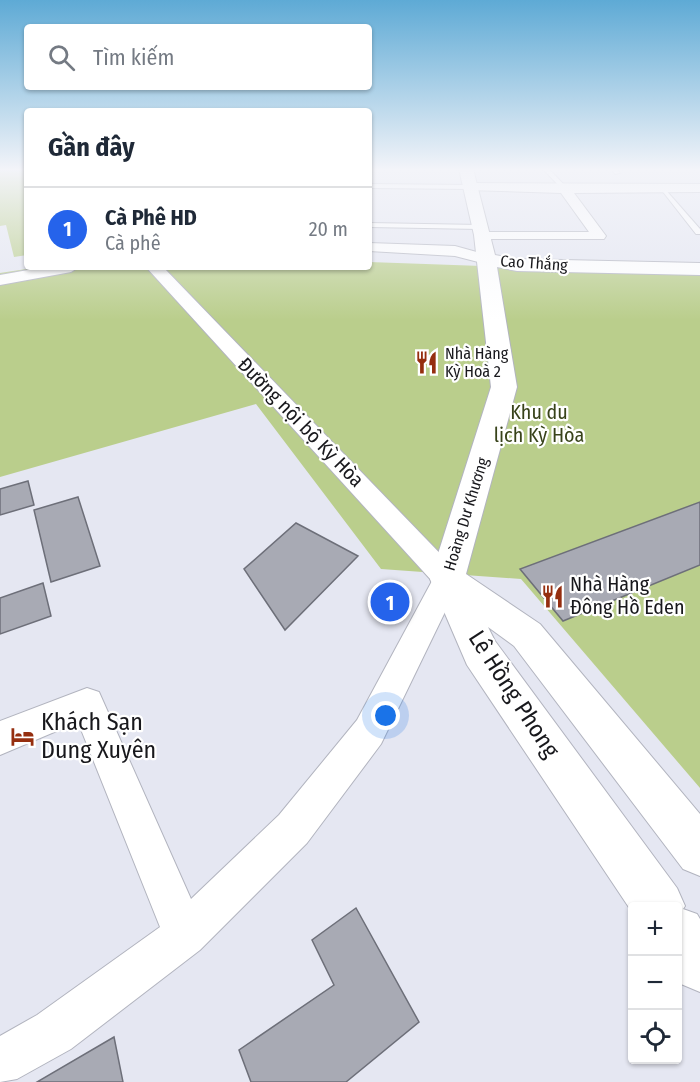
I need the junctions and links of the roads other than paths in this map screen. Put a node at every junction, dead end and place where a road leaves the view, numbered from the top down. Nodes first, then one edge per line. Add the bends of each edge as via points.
1 (478, 219) edge
2 (587, 219) edge
3 (372, 225) edge
4 (483, 240) junction
5 (372, 247) edge
6 (55, 270) edge
7 (157, 270) edge
8 (700, 270) edge
9 (0, 280) edge
10 (447, 579) junction
11 (0, 738) edge
12 (700, 852) edge
13 (656, 902) edge
14 (184, 935) junction
15 (682, 939) edge
16 (700, 965) edge
17 (0, 1062) edge

1 - 4 street, Hoàng Dư Khương
2 - 4 street via 599,236
3 - 4 lane
4 - 5 street, Cao Thắng via 455,251
4 - 8 street, Cao Thắng via 517,265
4 - 10 street, Hoàng Dư Khương via 504,387
6 - 9 street
7 - 10 street, Đường nội bộ Kỳ Hòa
10 - 12 street, Lê Hồng Phong via 527,635
10 - 13 street, Lê Hồng Phong via 481,653
10 - 14 street via 369,732 293,829
11 - 14 street via 87,703
14 - 17 street via 54,1032
15 - 16 street

